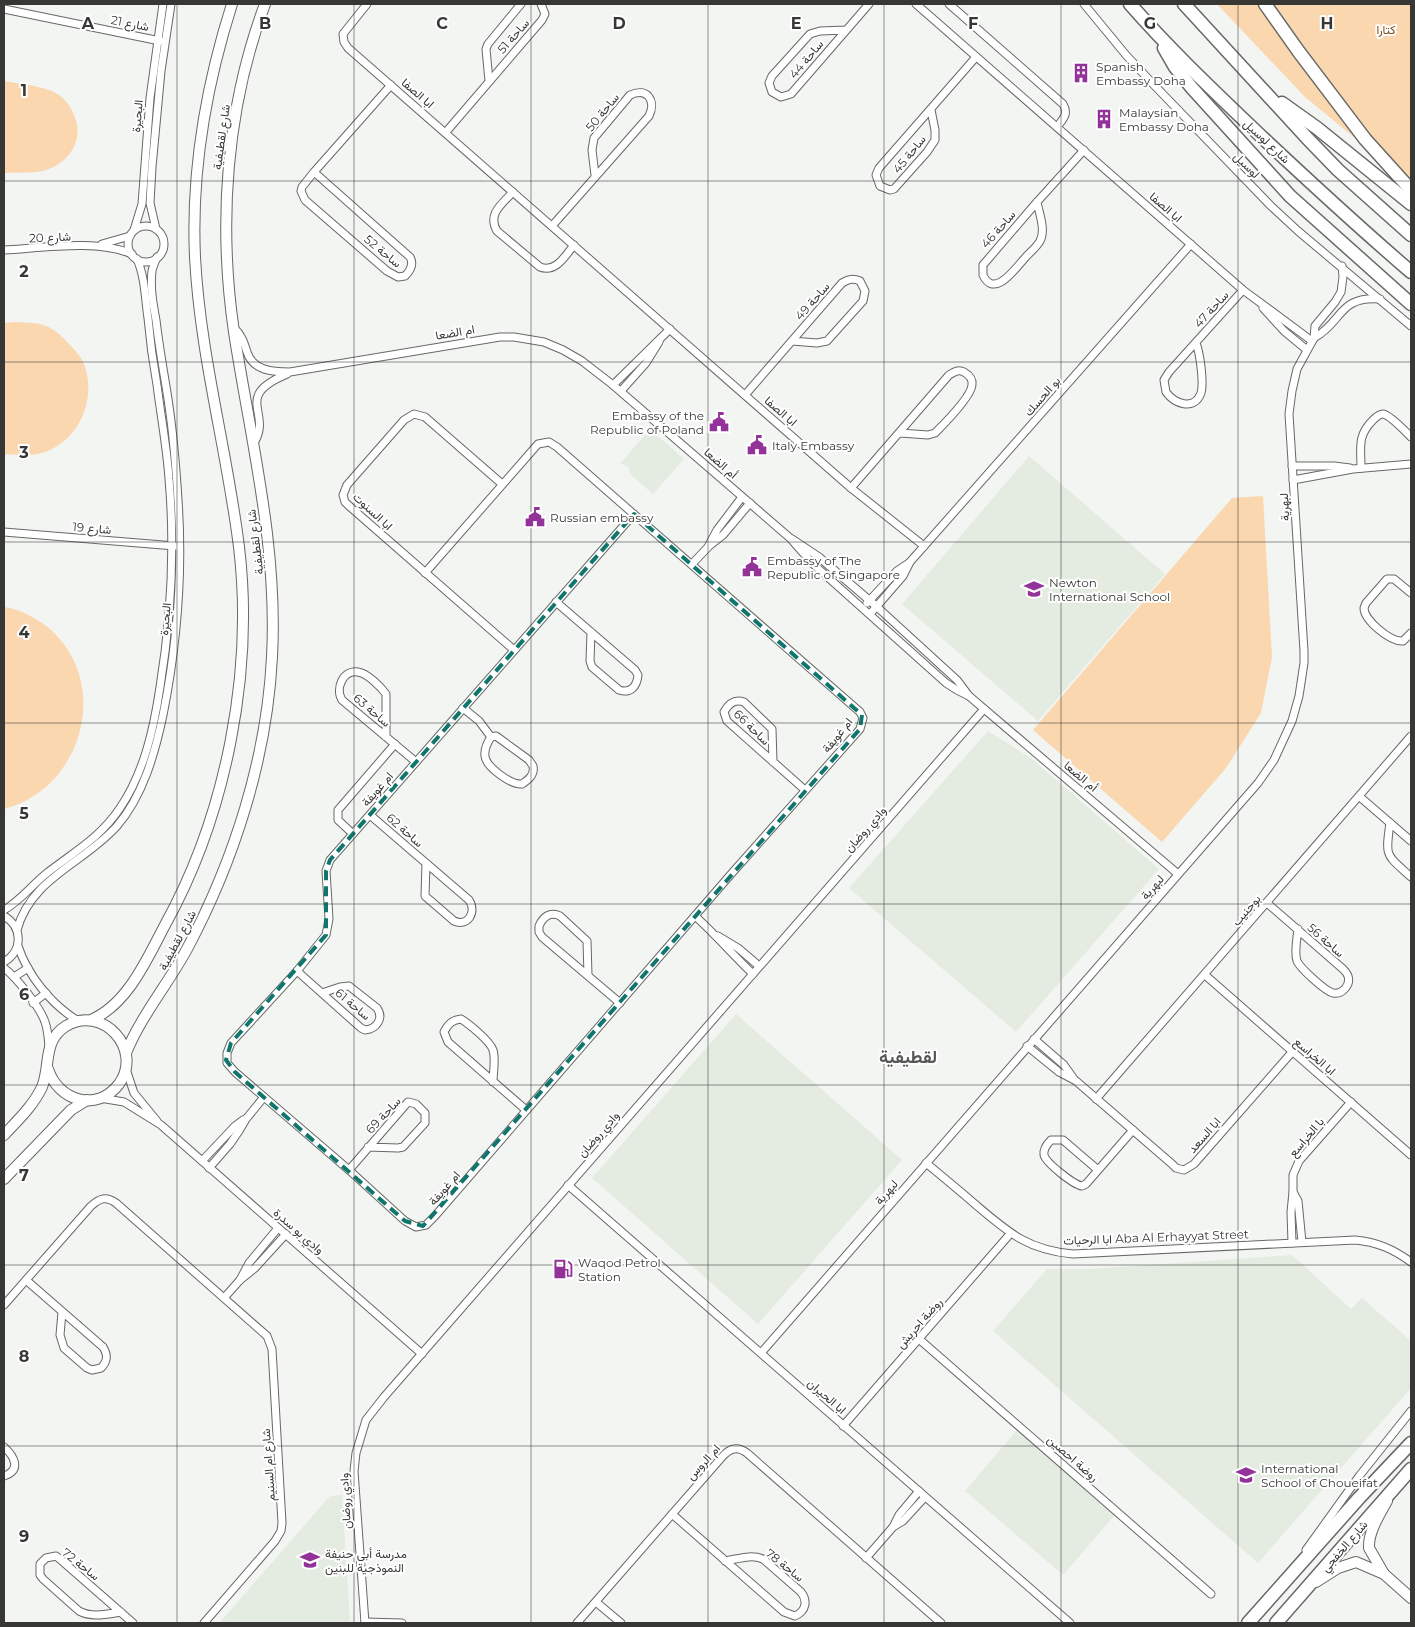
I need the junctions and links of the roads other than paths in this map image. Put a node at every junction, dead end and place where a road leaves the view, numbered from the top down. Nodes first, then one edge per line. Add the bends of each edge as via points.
1 (163, 4) edge
2 (171, 4) edge
3 (232, 4) edge
4 (265, 4) edge
5 (367, 4) edge
6 (521, 4) edge
7 (542, 4) edge
8 (869, 4) edge
9 (949, 4) edge
10 (1084, 4) edge
11 (1130, 4) edge
12 (1184, 4) edge
13 (1265, 4) edge
14 (919, 5) edge
15 (4, 9) edge
16 (846, 30) junction
17 (1159, 36) junction
18 (161, 41) junction
19 (976, 57) junction
20 (489, 81) junction
21 (391, 85) junction
22 (1263, 90) junction
23 (931, 110) junction
24 (1057, 127) junction
25 (446, 132) junction
26 (151, 133) junction
27 (1084, 150) junction
28 (314, 172) junction
29 (596, 175) junction
30 (1411, 190) edge
31 (513, 192) junction
32 (1037, 202) junction
33 (1411, 204) edge
34 (552, 226) junction
35 (156, 229) junction
36 (132, 233) junction
37 (1411, 235) edge
38 (1191, 244) junction
39 (98, 245) junction
40 (574, 245) junction
41 (4, 250) edge
42 (134, 256) junction
43 (157, 257) junction
44 (1342, 266) junction
45 (1411, 272) edge
46 (1243, 290) junction
47 (1380, 299) junction
48 (1260, 303) junction
49 (1411, 304) edge
50 (150, 307) junction
51 (1411, 326) edge
52 (234, 328) junction
53 (670, 329) junction
54 (661, 339) junction
55 (1313, 340) junction
56 (792, 342) junction
57 (1196, 343) junction
58 (1307, 350) junction
59 (290, 372) junction
60 (164, 378) junction
61 (156, 380) junction
62 (613, 384) junction
63 (621, 391) junction
64 (745, 395) junction
65 (900, 432) junction
66 (1411, 437) edge
67 (254, 443) junction
68 (171, 461) junction
69 (1411, 464) edge
70 (1292, 466) junction
71 (1361, 468) junction
72 (1353, 469) junction
73 (1293, 480) junction
74 (502, 484) junction
75 (851, 488) junction
76 (742, 497) junction
77 (750, 503) junction
78 (634, 514) junction
79 (4, 532) edge
80 (790, 538) junction
81 (175, 546) junction
82 (709, 546) junction
83 (924, 546) junction
84 (910, 562) junction
85 (692, 564) junction
86 (425, 573) junction
87 (1411, 593) edge
88 (869, 600) junction
89 (556, 602) junction
90 (876, 606) junction
91 (863, 608) junction
92 (870, 614) junction
93 (591, 632) junction
94 (1411, 633) edge
95 (514, 650) junction
96 (969, 696) junction
97 (463, 708) junction
98 (984, 708) junction
99 (1411, 736) edge
100 (386, 737) junction
101 (491, 737) junction
102 (395, 744) junction
103 (416, 762) junction
104 (774, 762) junction
105 (805, 790) junction
106 (1360, 796) junction
107 (370, 814) junction
108 (1390, 823) junction
109 (353, 834) junction
110 (1411, 842) edge
111 (90, 847) junction
112 (426, 863) junction
113 (1178, 874) junction
114 (1411, 877) edge
115 (1267, 903) junction
116 (4, 910) edge
117 (4, 916) edge
118 (695, 916) junction
119 (1298, 929) junction
120 (17, 930) junction
121 (715, 934) junction
122 (18, 946) junction
123 (4, 962) edge
124 (759, 966) junction
125 (4, 968) edge
126 (28, 968) junction
127 (296, 971) junction
128 (753, 974) junction
129 (1204, 975) junction
130 (588, 976) junction
131 (14, 977) junction
132 (46, 993) junction
133 (322, 993) junction
134 (33, 1003) junction
135 (620, 1003) junction
136 (91, 1020) junction
137 (78, 1021) junction
138 (1034, 1038) junction
139 (49, 1046) junction
140 (1027, 1046) junction
141 (1293, 1051) junction
142 (126, 1053) junction
143 (126, 1068) junction
144 (48, 1069) junction
145 (1076, 1081) junction
146 (493, 1082) junction
147 (264, 1097) junction
148 (100, 1098) junction
149 (1096, 1099) junction
150 (87, 1100) junction
151 (1351, 1102) junction
152 (526, 1110) junction
153 (246, 1119) junction
154 (161, 1125) junction
155 (1133, 1130) junction
156 (4, 1135) edge
157 (368, 1147) junction
158 (1411, 1155) edge
159 (202, 1161) junction
160 (926, 1163) junction
161 (209, 1168) junction
162 (349, 1170) junction
163 (1098, 1170) junction
164 (4, 1179) edge
165 (568, 1186) junction
166 (1293, 1192) junction
167 (278, 1228) junction
168 (286, 1234) junction
169 (1010, 1234) junction
170 (1302, 1242) junction
171 (1292, 1243) junction
172 (1411, 1262) edge
173 (26, 1280) junction
174 (240, 1280) junction
175 (224, 1298) junction
176 (4, 1305) edge
177 (62, 1312) junction
178 (919, 1339) junction
179 (761, 1353) junction
180 (422, 1354) junction
181 (1411, 1411) edge
182 (843, 1426) junction
183 (1411, 1431) edge
184 (1411, 1443) edge
185 (4, 1447) edge
186 (1411, 1469) edge
187 (4, 1476) edge
188 (919, 1491) junction
189 (1392, 1491) junction
190 (925, 1497) junction
191 (1359, 1498) junction
192 (672, 1514) junction
193 (892, 1527) junction
194 (866, 1558) junction
195 (726, 1561) junction
196 (1292, 1572) junction
197 (1384, 1574) junction
198 (1309, 1587) junction
199 (1211, 1594) dead end
200 (1411, 1598) edge
201 (596, 1602) junction
202 (121, 1612) junction
203 (134, 1623) edge
204 (204, 1623) edge
205 (365, 1623) edge
206 (402, 1623) edge
207 (577, 1623) edge
208 (621, 1623) edge
209 (941, 1623) edge
210 (1070, 1623) edge
211 (1248, 1623) edge
212 (1276, 1623) edge

1 - 18 street, البحيرة
2 - 18 street, البحيرة
3 - 136 street, شارع لقطيفية via 212,71 204,114 195,222 201,322 239,549 242,629 238,692 214,806 180,896 124,994 106,1013
4 - 52 street, شارع لقطيفية via 243,77 229,160 226,244
5 - 21 street, ابا الصفا via 345,30 343,38 348,48
6 - 20 street, ساحة 51 via 488,44
7 - 20 street, ساحة 51 via 545,14 542,20
8 - 16 street, ساحة 44
9 - 24 street via 1063,104 1066,115
10 - 44 street, لوسيل via 1187,121 1298,231
11 - 17 highway, شارع لوسيل
12 - 22 highway
13 - 30 highway via 1366,139
14 - 19 street, ابا الصفا
15 - 18 street, شارع 21
16 - 16 street, ساحة 44 via 820,31 807,36 772,76 769,83 772,92 781,97 791,94
17 - 45 highway, شارع لوسيل via 1306,178
17 - 49 highway via 1175,67 1273,178 1312,217
18 - 26 street, البحيرة
19 - 23 street, ساحة 45
19 - 24 street, ابا الصفا
20 - 25 street, ساحة 51
21 - 25 street, ابا الصفا
21 - 28 street, ساحة 52
22 - 33 highway via 1317,128
22 - 37 highway via 1338,170
23 - 23 street, ساحة 45 via 936,136 932,146 894,189 880,186 876,174 879,168
24 - 27 street, ابا الصفا
25 - 31 street, ابا الصفا
26 - 35 street, البحيرة via 150,203
26 - 36 street, البحيرة via 142,204
27 - 32 street, ساحة 46
27 - 38 street, ابا الصفا
28 - 28 street, ساحة 52 via 302,187 305,200 388,271 398,277 405,276 412,268 410,257
29 - 29 street, ساحة 50 via 592,150 594,138 630,95 639,92 648,96 652,103 649,116
29 - 34 street, ساحة 50
31 - 34 street, ابا الصفا
31 - 40 street via 493,217 497,231 545,269 556,266
32 - 32 street, ساحة 46 via 1042,227 1040,241 1007,278 996,284 989,282 983,274 983,265
34 - 40 street, ابا الصفا
35 - 36 street via 145,226
35 - 43 street via 164,243
36 - 39 street, شارع 20
36 - 42 street via 129,247
38 - 46 street, ابا الصفا
38 - 83 street, بو الحسك
39 - 41 street, شارع 20
39 - 42 street, شارع 20
40 - 53 street, ابا الصفا
42 - 43 street via 147,261
42 - 50 street, البحيرة
43 - 50 street, البحيرة via 152,271
44 - 47 street, لوسيل
44 - 55 street, لبهرية via 1341,292 1315,326
46 - 48 street, ابا الصفا
46 - 57 street, ساحة 47
47 - 51 street, لوسيل
47 - 55 street, لبهرية via 1364,298 1348,304
48 - 55 street, ابا الصفا
48 - 58 street, ابا الصفا via 1284,331
50 - 60 street, البحيرة
50 - 61 street, البحيرة
52 - 59 street, ام الضعا via 242,337 248,356 257,366 271,372
52 - 67 street, شارع لقطيفية
53 - 54 street
53 - 64 street, ابا الصفا
54 - 62 street
54 - 63 street via 646,363
55 - 58 street, لبهرية
56 - 56 street, ساحة 49 via 827,341 863,300 865,291 860,281 849,279 842,283
56 - 64 street, ساحة 49
57 - 57 street, ساحة 47 via 1202,386 1200,394 1195,401 1178,403 1166,392 1164,380
58 - 70 street, لبهرية via 1297,369 1292,390 1289,414
59 - 62 street, ام الضعا via 514,336 563,350
59 - 67 street, ام الضعا via 271,380 261,390 256,404 259,426
60 - 61 street
60 - 68 street, البحيرة
61 - 68 street, البحيرة
62 - 63 street, أم الضعا
63 - 76 street, أم الضعا
64 - 75 street, ابا الصفا
65 - 65 street via 935,433 970,392 970,376 954,371
65 - 75 street
66 - 71 street via 1387,416 1377,416 1361,437
67 - 142 street, شارع لقطيفية via 267,527 273,610 271,669 256,762 237,831 212,897 175,971
68 - 81 street, البحيرة
69 - 71 street
70 - 72 street
70 - 73 street, لبهرية
71 - 72 street
72 - 73 street
73 - 113 street, لبهرية via 1304,651 1299,696 1274,760 1258,783
74 - 78 street, ام غويفة via 538,444 549,442
74 - 86 street, ام غويفة
74 - 86 street, ابا السنوت via 422,415 414,414 404,420 347,485 343,495 348,506
75 - 83 street, ابا الصفا
76 - 77 street, أم الضعا
76 - 82 street
77 - 80 street, أم الضعا
77 - 82 street via 723,536
78 - 85 street, ام غويفة
78 - 89 street, ام غويفة
79 - 81 street, شارع 19
80 - 88 street, أم الضعا via 819,557
80 - 91 street, أم الضعا via 807,558
81 - 111 street, البحيرة via 166,676 152,744 122,806
82 - 85 street
83 - 84 street, بو الحسك
84 - 88 street, بو الحسك
84 - 90 street, بو الحسك via 903,576
85 - 105 street, ام غويفة via 862,714 860,728
86 - 95 street, ابا السنوت
87 - 94 street via 1394,579 1387,579 1364,608 1367,617 1392,640 1403,641
88 - 90 street, أم الضعا
88 - 91 street, بو الحسك
89 - 93 street
89 - 95 street, ام غويفة
90 - 92 street, بو الحسك
90 - 96 street, أم الضعا via 957,680
91 - 92 street, أم الضعا
92 - 96 street, أم الضعا via 946,683
93 - 93 street via 592,667 619,690 624,692 635,687 638,674 635,670
95 - 97 street, ام غويفة
96 - 98 street, أم الضعا
97 - 101 street
97 - 103 street, ام غويفة
98 - 113 street, أم الضعا
98 - 124 street, وادي روضان
99 - 106 street, بوجنيب
100 - 100 street, ساحة 63 via 386,694 364,674 353,672 341,682 339,694 342,700
100 - 102 street, ساحة 63
101 - 101 street via 484,753 488,764 511,783 522,784 528,780 534,770 529,760 501,738
102 - 103 street, ساحة 63
102 - 109 street, ساحة 63 via 338,810 338,820
103 - 107 street, ام غويفة
104 - 104 street, ساحة 66 via 770,726 744,702 734,701 724,712 727,721
104 - 105 street, ساحة 66
105 - 118 street, ام غويفة
106 - 108 street
106 - 115 street, بوجنيب
107 - 109 street, ام غويفة
107 - 112 street, ساحة 62
108 - 110 street
108 - 114 street via 1388,854
109 - 127 street, ام غويفة via 328,866 326,935
111 - 116 street, البحيرة via 46,874
111 - 120 street, البحيرة via 36,893
112 - 112 street, ساحة 62 via 425,896 454,921 467,920 473,914 469,900
113 - 138 street, لبهرية
115 - 119 street, ساحة 56
115 - 129 street, بوجنيب
117 - 120 street
118 - 121 street
118 - 135 street, ام غويفة
119 - 119 street, ساحة 56 via 1297,960 1301,967 1327,991 1339,993 1345,989 1348,976 1343,969
120 - 122 street
121 - 124 street
121 - 128 street
122 - 123 street
122 - 126 street
124 - 128 street, وادي روضان
125 - 131 street
126 - 131 street
126 - 132 street
127 - 133 street, ساحة 61
127 - 147 street, ام غويفة via 232,1043 227,1053 228,1066
128 - 165 street, وادي روضان
129 - 141 street, ابا الخراسع
129 - 149 street, بوجنيب
130 - 130 street via 584,937 560,916 545,916 539,926 542,937
130 - 135 street
131 - 134 street
132 - 134 street
132 - 137 street via 58,1007
133 - 133 street, ساحة 61 via 349,986 377,1008 380,1019 371,1030 366,1030
134 - 139 street via 44,1020
135 - 152 street, ام غويفة
136 - 137 street
136 - 142 street via 105,1024 117,1033
137 - 139 street via 58,1033
138 - 140 street, لبهرية
138 - 145 street, ابا السعد via 1064,1065
139 - 144 street
140 - 145 street, ابا السعد via 1059,1072
140 - 160 street, لبهرية
141 - 151 street, ابا الخراسع
141 - 155 street, ابا السعد via 1189,1168 1176,1168
142 - 143 street
143 - 148 street via 119,1083
143 - 154 street, وادي بو سدرة via 134,1093
144 - 150 street via 62,1092
144 - 156 street via 36,1098
145 - 149 street, ابا السعد
146 - 146 street via 494,1054 490,1044 461,1020 451,1022 444,1032 448,1042
146 - 152 street
147 - 153 street
147 - 162 street, ام غويفة
148 - 150 street
148 - 154 street, وادي بو سدرة via 124,1102
149 - 155 street, ابا السعد
150 - 164 street via 71,1110
151 - 158 street, ابا الخراسع
151 - 166 street, با الخراسع via 1299,1161 1293,1175
152 - 162 street, ام غويفة via 423,1226 411,1225
153 - 159 street via 235,1126
153 - 161 street
154 - 159 street, وادي بو سدرة
155 - 163 street
157 - 157 street, ساحة 69 via 403,1147 425,1123 425,1113 416,1104 408,1102
157 - 162 street, ساحة 69
159 - 161 street, وادي بو سدرة
160 - 169 street, ابا الرحيات Aba Al Erhayyat Street
160 - 179 street, لبهرية
161 - 167 street, وادي بو سدرة
163 - 163 street via 1063,1140 1051,1140 1044,1149 1047,1161 1077,1186 1086,1184
165 - 179 street, ابا الحيران
165 - 180 street, وادي روضان
166 - 170 street, با الخراسع via 1298,1200
166 - 171 street, با الخراسع
167 - 168 street, وادي بو سدرة
167 - 174 street via 249,1263
168 - 174 street
168 - 180 street, وادي بو سدرة
169 - 171 street, ابا الرحيات Aba Al Erhayyat Street via 1037,1247 1073,1254
169 - 178 street, روضة احريش
170 - 171 street, ابا الرحيات Aba Al Erhayyat Street
170 - 172 street, ابا الرحيات Aba Al Erhayyat Street via 1369,1241 1392,1249
173 - 175 street, شارع ام السنيم via 96,1201 108,1198
173 - 176 street, شارع ام السنيم
173 - 177 street
174 - 175 street
175 - 204 street, شارع ام السنيم via 264,1332 270,1342 282,1523 275,1542
177 - 177 street via 60,1334 64,1348 87,1368 101,1368 107,1359 103,1347
178 - 182 street, روضة احريش
178 - 199 street, روضة احصين
179 - 182 street, ابا الحيران
180 - 205 street, وادي روضان via 366,1420 356,1453 354,1471
181 - 196 street, شارع الخفجي via 1337,1506
182 - 188 street, ابا الحيران
183 - 191 highway
184 - 191 highway, شارع الخفجي
185 - 187 street via 15,1464
186 - 189 highway, شارع الخفجي
188 - 190 street, ابا الحيران
188 - 193 street
189 - 197 street via 1369,1543
189 - 198 highway, شارع الخفجي
190 - 193 street via 903,1521
190 - 210 street, ابا الحيران
191 - 196 highway, شارع الخفجي
192 - 194 street, ام الروس via 727,1451 738,1448
192 - 195 street, ساحة 78
192 - 201 street, ام الروس
193 - 194 street
194 - 209 street, ام الروس
195 - 195 street, ساحة 78 via 751,1556 763,1559 801,1592 805,1597 804,1609 795,1616 784,1612
196 - 211 highway, شارع الخفجي
197 - 198 street via 1356,1562 1350,1563
197 - 200 street
198 - 212 highway, شارع الخفجي
201 - 207 street, ام الروس
201 - 208 street
202 - 202 street, ساحة 72 via 92,1615 79,1611 43,1579 40,1564 46,1558 56,1556
202 - 203 street, ساحة 72
205 - 206 street

